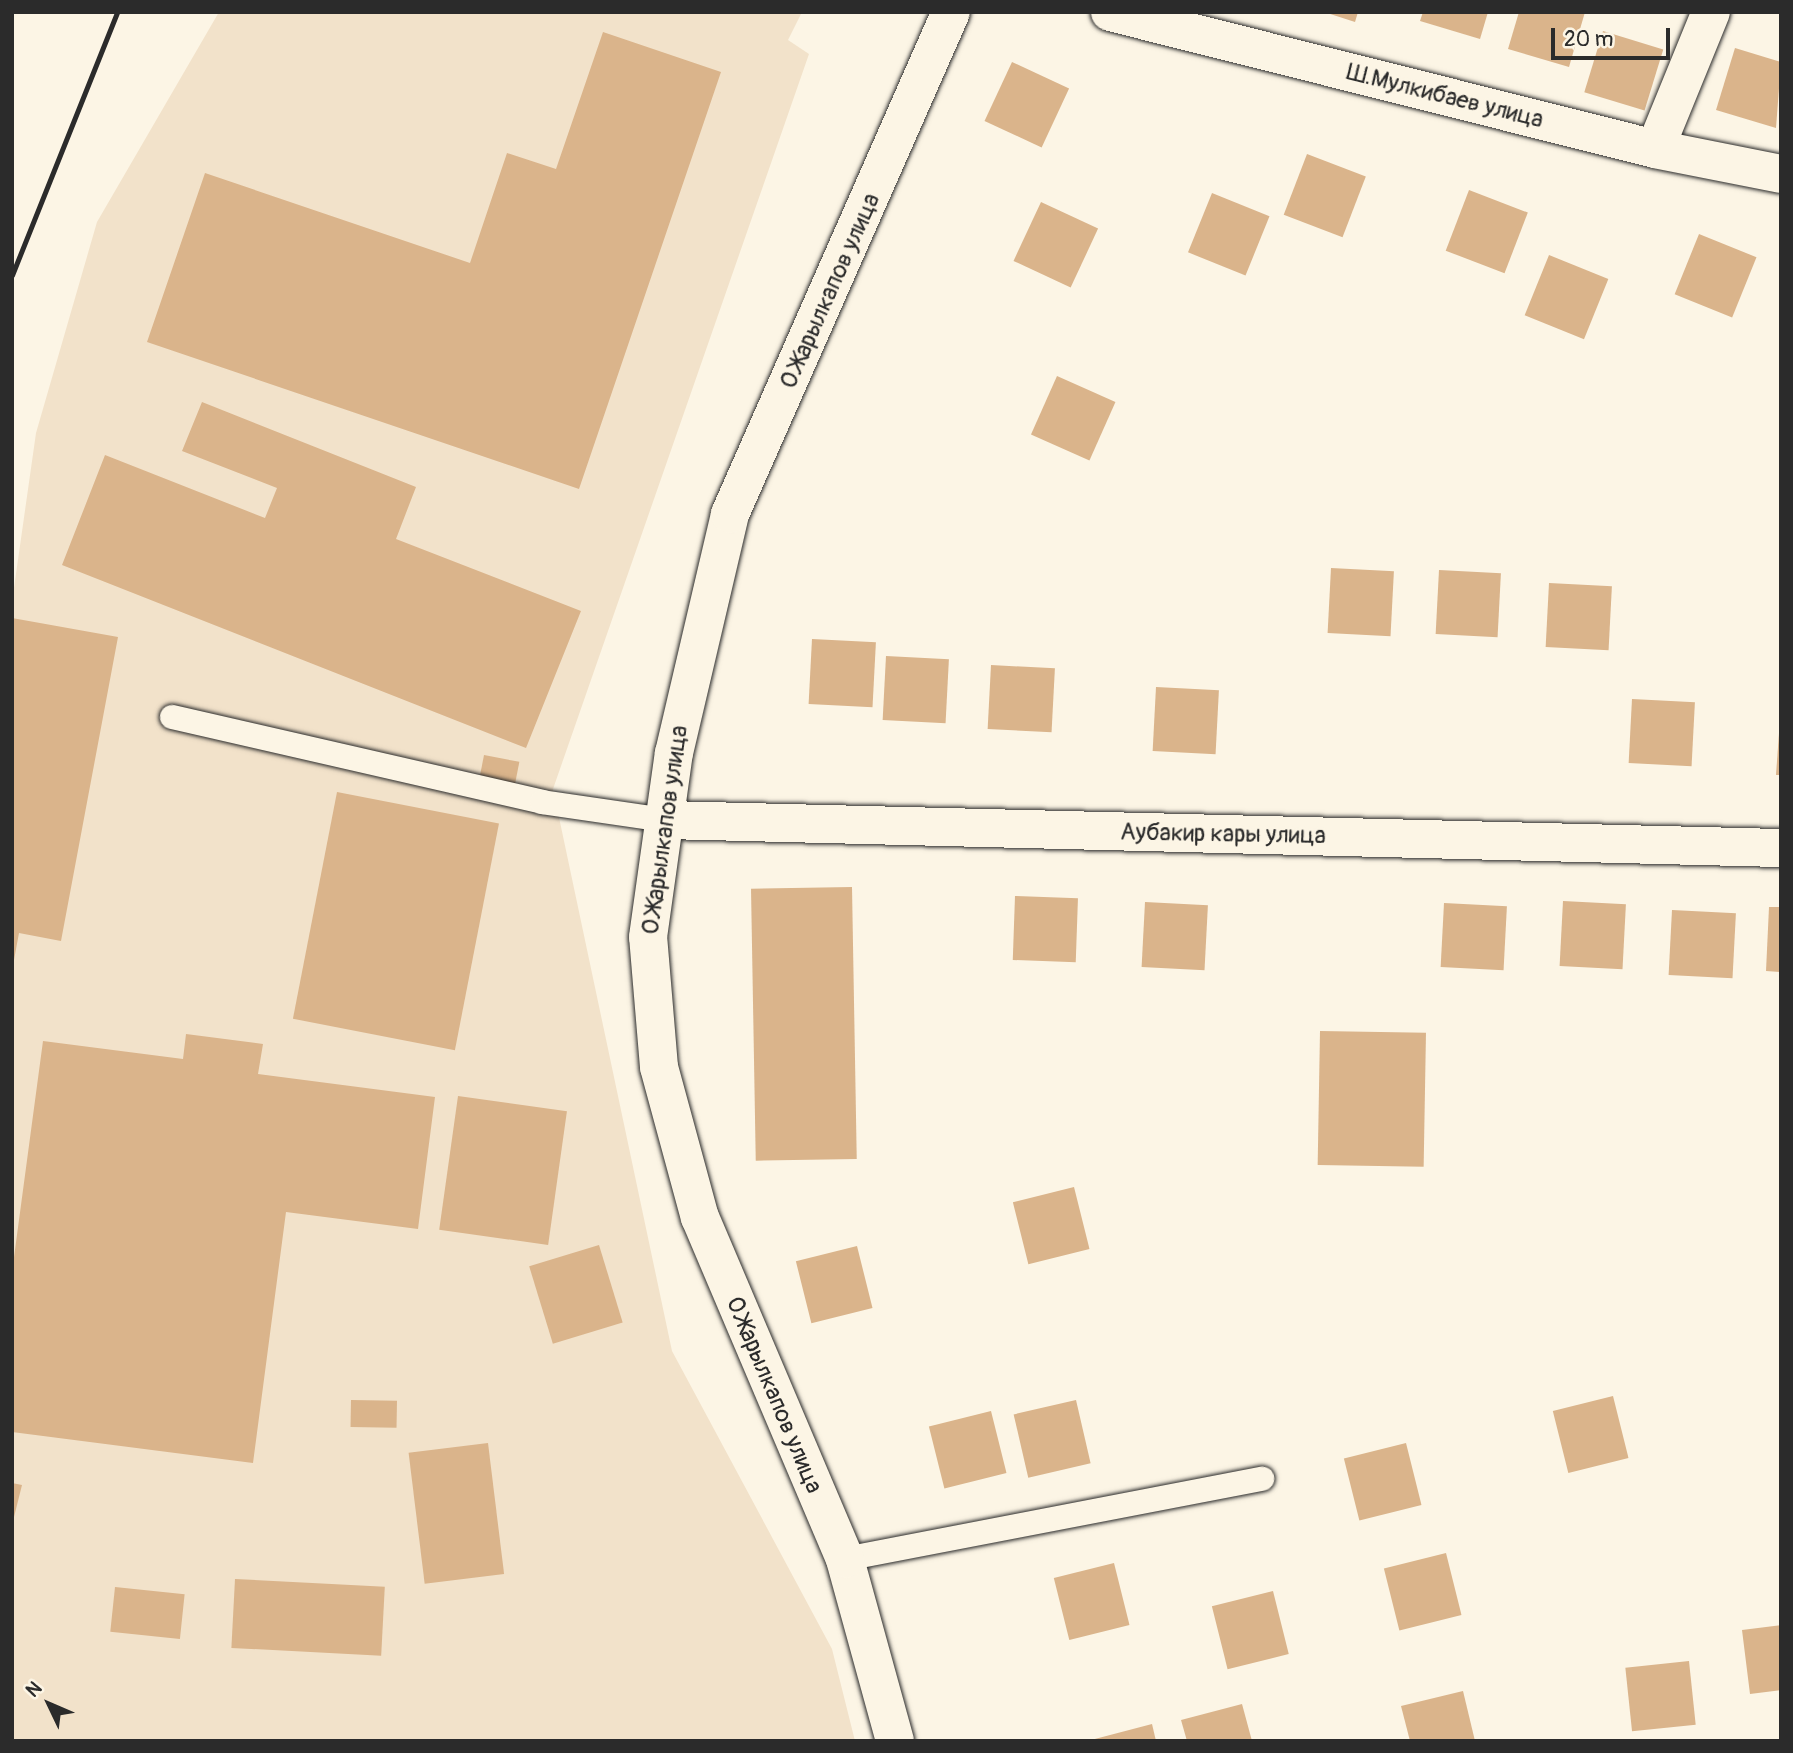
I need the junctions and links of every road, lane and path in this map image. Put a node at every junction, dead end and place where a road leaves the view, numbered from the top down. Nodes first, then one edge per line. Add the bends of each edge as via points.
1 (951, 12) edge
2 (1110, 12) edge
3 (1711, 12) edge
4 (1655, 149) junction
5 (1781, 174) edge
6 (172, 717) dead end
7 (666, 820) junction
8 (1781, 848) edge
9 (1262, 1479) dead end
10 (845, 1559) junction
11 (895, 1741) edge

1 - 7 street, О.Жарылкапов улица via 730,514 690,675
2 - 4 street, Ш.Мулкибаев улица
3 - 4 street
4 - 5 street, Ш.Мулкибаев улица
6 - 7 lane via 542,802
7 - 8 street, Аубакир кары улица
7 - 10 street, О.Жарылкапов улица via 648,937 659,1067 699,1218
9 - 10 lane
10 - 11 street, О.Жарылкапов улица

